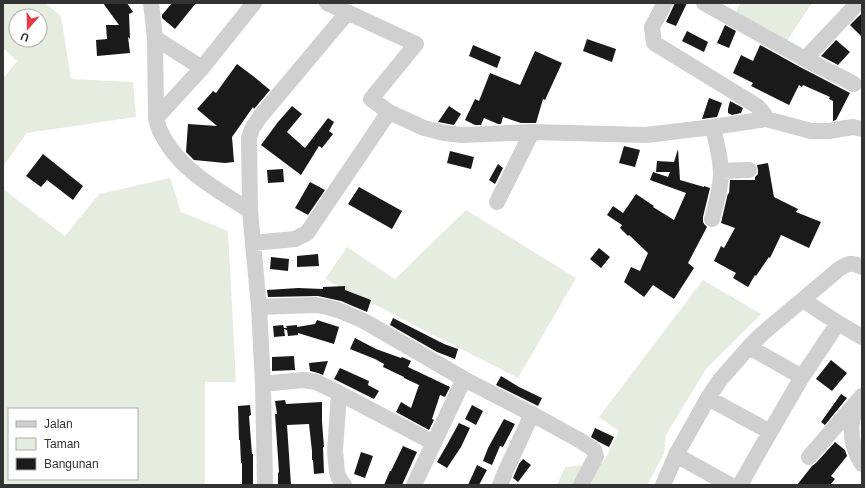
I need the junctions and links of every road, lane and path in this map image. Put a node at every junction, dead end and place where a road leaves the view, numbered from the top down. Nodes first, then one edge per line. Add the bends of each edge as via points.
1 (151, 3) edge
2 (254, 3) edge
3 (327, 3) edge
4 (665, 3) edge
5 (704, 3) edge
6 (858, 3) edge
7 (347, 13) junction
8 (155, 38) junction
9 (805, 59) junction
10 (202, 68) junction
11 (854, 84) dead end
12 (389, 112) junction
13 (156, 118) junction
14 (766, 119) junction
15 (712, 127) junction
16 (862, 129) edge
17 (532, 132) junction
18 (749, 170) dead end
19 (721, 171) junction
20 (497, 202) dead end
21 (250, 211) junction
22 (712, 219) dead end
23 (253, 243) junction
24 (862, 267) edge
25 (804, 300) junction
26 (259, 307) junction
27 (838, 323) junction
28 (862, 336) edge
29 (749, 347) junction
30 (802, 377) junction
31 (464, 379) junction
32 (263, 384) junction
33 (339, 392) junction
34 (708, 398) junction
35 (861, 398) edge
36 (532, 414) junction
37 (770, 432) junction
38 (434, 443) junction
39 (676, 455) junction
40 (809, 457) dead end
41 (862, 464) edge
42 (264, 485) edge
43 (344, 485) edge
44 (414, 485) edge
45 (500, 485) edge
46 (581, 485) edge
47 (663, 485) edge
48 (730, 485) edge
49 (740, 485) edge

1 - 8 street
2 - 10 street
3 - 7 street
4 - 14 street via 652,27 654,43 757,106
5 - 9 street
6 - 9 street
7 - 12 street via 416,44 371,99
7 - 21 street via 252,129 249,138
8 - 10 street
8 - 13 street
9 - 11 street
10 - 13 street
12 - 17 street via 424,128 444,133 481,135
12 - 23 street via 307,233 295,238
13 - 21 street via 158,127 171,150 186,166
14 - 15 street
14 - 16 street via 811,131 853,127
15 - 17 street via 646,135
15 - 19 street
17 - 20 street
18 - 19 street
19 - 22 street
21 - 23 street
23 - 26 street
24 - 25 street via 855,264 844,266
25 - 27 street
25 - 29 street
26 - 31 street via 302,305 338,310 364,321
26 - 32 street
27 - 28 street
27 - 30 street
29 - 30 street
29 - 34 street
30 - 37 street
31 - 36 street
31 - 38 street
32 - 33 street via 309,380
32 - 42 street
33 - 38 street
33 - 43 street via 335,451 337,472
34 - 37 street
34 - 39 street
35 - 40 street
35 - 41 street via 852,420 852,437
36 - 45 street
36 - 46 street via 581,441 595,452 596,456
37 - 49 street
38 - 44 street
39 - 47 street
39 - 48 street

